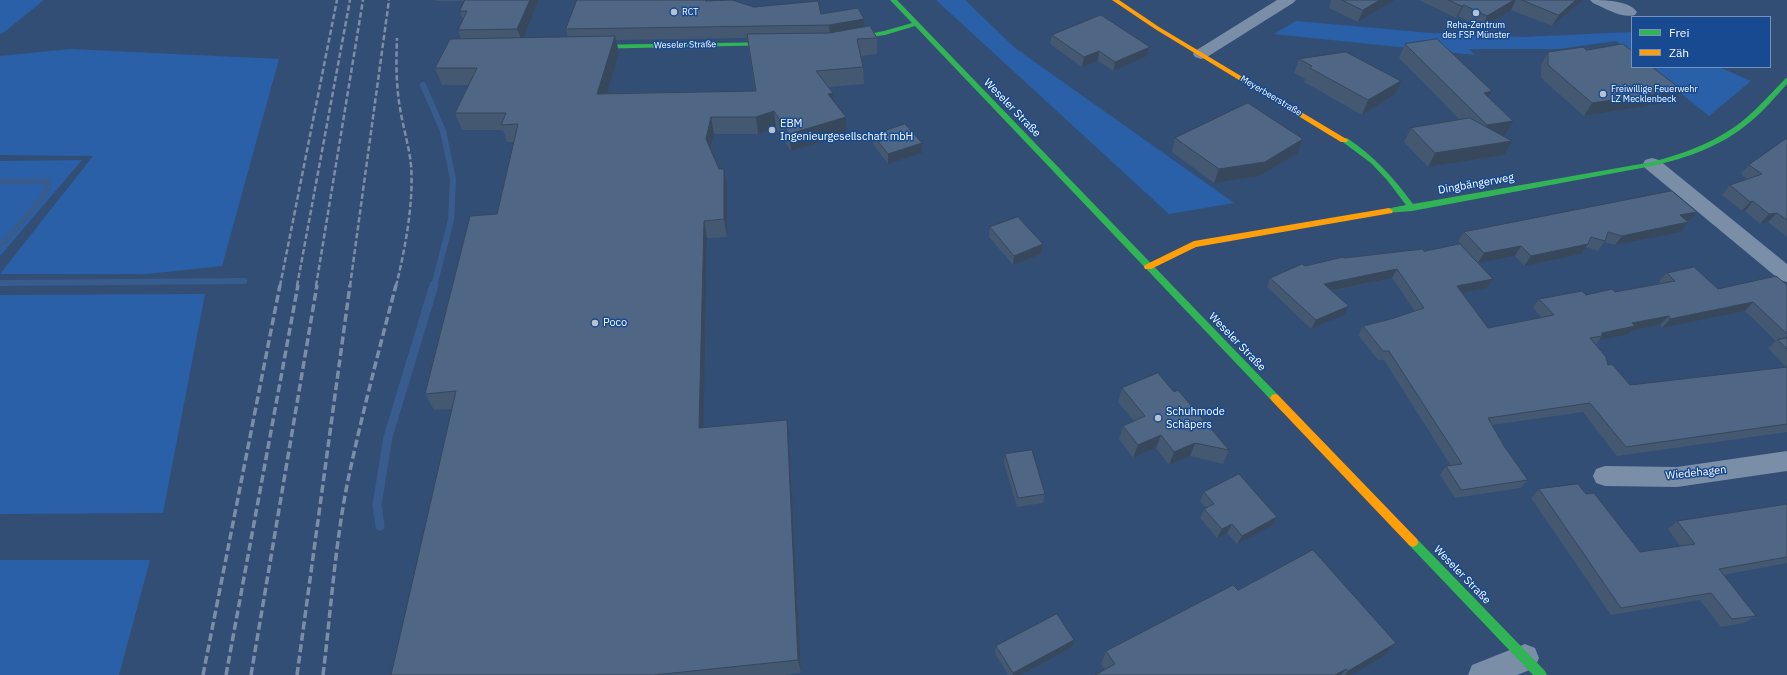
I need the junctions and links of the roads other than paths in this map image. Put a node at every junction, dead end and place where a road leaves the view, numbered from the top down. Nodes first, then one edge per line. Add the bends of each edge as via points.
1 (893, 0) edge
2 (1116, 0) edge
3 (1288, 0) edge
4 (1598, 0) edge
5 (1629, 12) dead end
6 (916, 24) junction
7 (838, 42) edge
8 (785, 44) edge
9 (578, 47) edge
10 (1201, 54) junction
11 (1787, 80) edge
12 (1652, 164) junction
13 (1412, 208) junction
14 (1148, 267) junction
15 (1787, 275) edge
16 (1787, 461) edge
17 (1605, 476) dead end
18 (1533, 667) edge
19 (1482, 675) edge

1 - 6 street, Weseler Straße
2 - 10 street, Meyerbeerstraße
3 - 10 street
4 - 5 street
6 - 7 street
6 - 14 street, Weseler Straße
8 - 9 street, Weseler Straße
10 - 13 street, Meyerbeerstraße via 1358,148 1388,176
11 - 12 street, Dingbängerweg via 1734,132 1684,156
12 - 13 street, Dingbängerweg
12 - 15 street
13 - 14 street, Dingbängerweg via 1194,244
14 - 18 street, Weseler Straße
16 - 17 street, Wiedehagen via 1677,477
18 - 19 street

